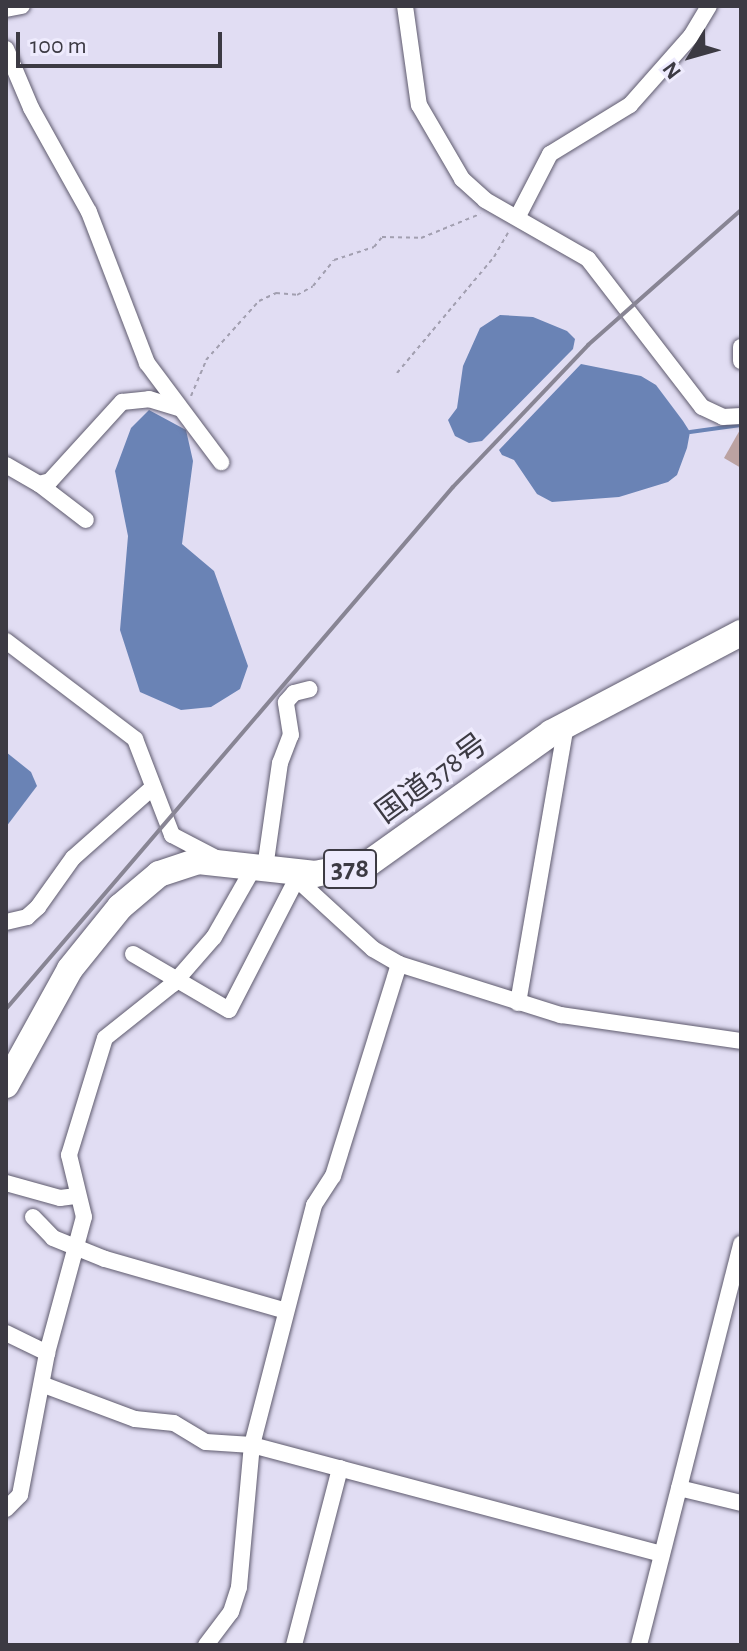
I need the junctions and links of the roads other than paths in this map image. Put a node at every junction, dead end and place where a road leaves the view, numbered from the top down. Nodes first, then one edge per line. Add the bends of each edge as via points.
1 (22, 6) edge
2 (405, 6) edge
3 (709, 6) edge
4 (6, 9) edge
5 (6, 49) edge
6 (518, 216) junction
7 (741, 347) edge
8 (741, 361) edge
9 (179, 408) junction
10 (741, 416) edge
11 (221, 462) dead end
12 (6, 465) edge
13 (39, 484) junction
14 (86, 520) dead end
15 (741, 633) edge
16 (6, 641) edge
17 (310, 689) dead end
18 (566, 724) junction
19 (151, 789) junction
20 (219, 860) junction
21 (276, 871) junction
22 (6, 922) edge
23 (133, 954) dead end
24 (399, 964) junction
25 (175, 982) junction
26 (518, 1003) junction
27 (741, 1041) edge
28 (6, 1085) edge
29 (6, 1183) edge
30 (77, 1196) junction
31 (33, 1217) dead end
32 (741, 1244) edge
33 (74, 1246) junction
34 (286, 1311) junction
35 (6, 1333) edge
36 (47, 1353) junction
37 (44, 1385) junction
38 (252, 1445) junction
39 (340, 1468) junction
40 (679, 1488) junction
41 (741, 1503) edge
42 (6, 1509) edge
43 (662, 1554) junction
44 (206, 1645) edge
45 (294, 1645) edge
46 (639, 1645) edge

1 - 4 street
2 - 6 street via 426,125 462,179
3 - 6 street via 691,36 630,105 550,154
5 - 9 street via 31,108 89,212 147,363
6 - 10 street via 601,271 702,407 723,417
7 - 8 street
9 - 11 street
9 - 13 street via 149,399 122,402 50,481
12 - 13 street
13 - 14 street
15 - 18 highway, 国道378号 / 378
16 - 19 street via 135,739
17 - 21 street via 294,693 286,702 291,735 280,763
18 - 21 highway, 国道378号 / 378 via 369,863 315,874
18 - 26 street
19 - 20 street via 172,835
19 - 22 street via 73,858 38,907 27,917
20 - 21 highway, 国道378号 / 378
20 - 28 highway, 国道378号 / 378 via 159,874 120,907 70,969
21 - 24 street
21 - 25 street
21 - 25 street via 233,1008
23 - 25 street
24 - 26 street
24 - 34 street via 333,1176 314,1205
25 - 30 street via 105,1038 72,1133 70,1175
26 - 27 street via 593,1022
29 - 30 street via 60,1198
30 - 33 street via 84,1217
31 - 33 street via 53,1238
32 - 40 street
33 - 34 street via 146,1274
33 - 36 street
34 - 38 street
35 - 36 street
36 - 37 street
37 - 38 street via 135,1419 174,1423 206,1442
37 - 42 street via 20,1495
38 - 39 street
38 - 44 street via 239,1587 231,1612
39 - 43 street
39 - 45 street
40 - 41 street
40 - 43 street
43 - 46 street

